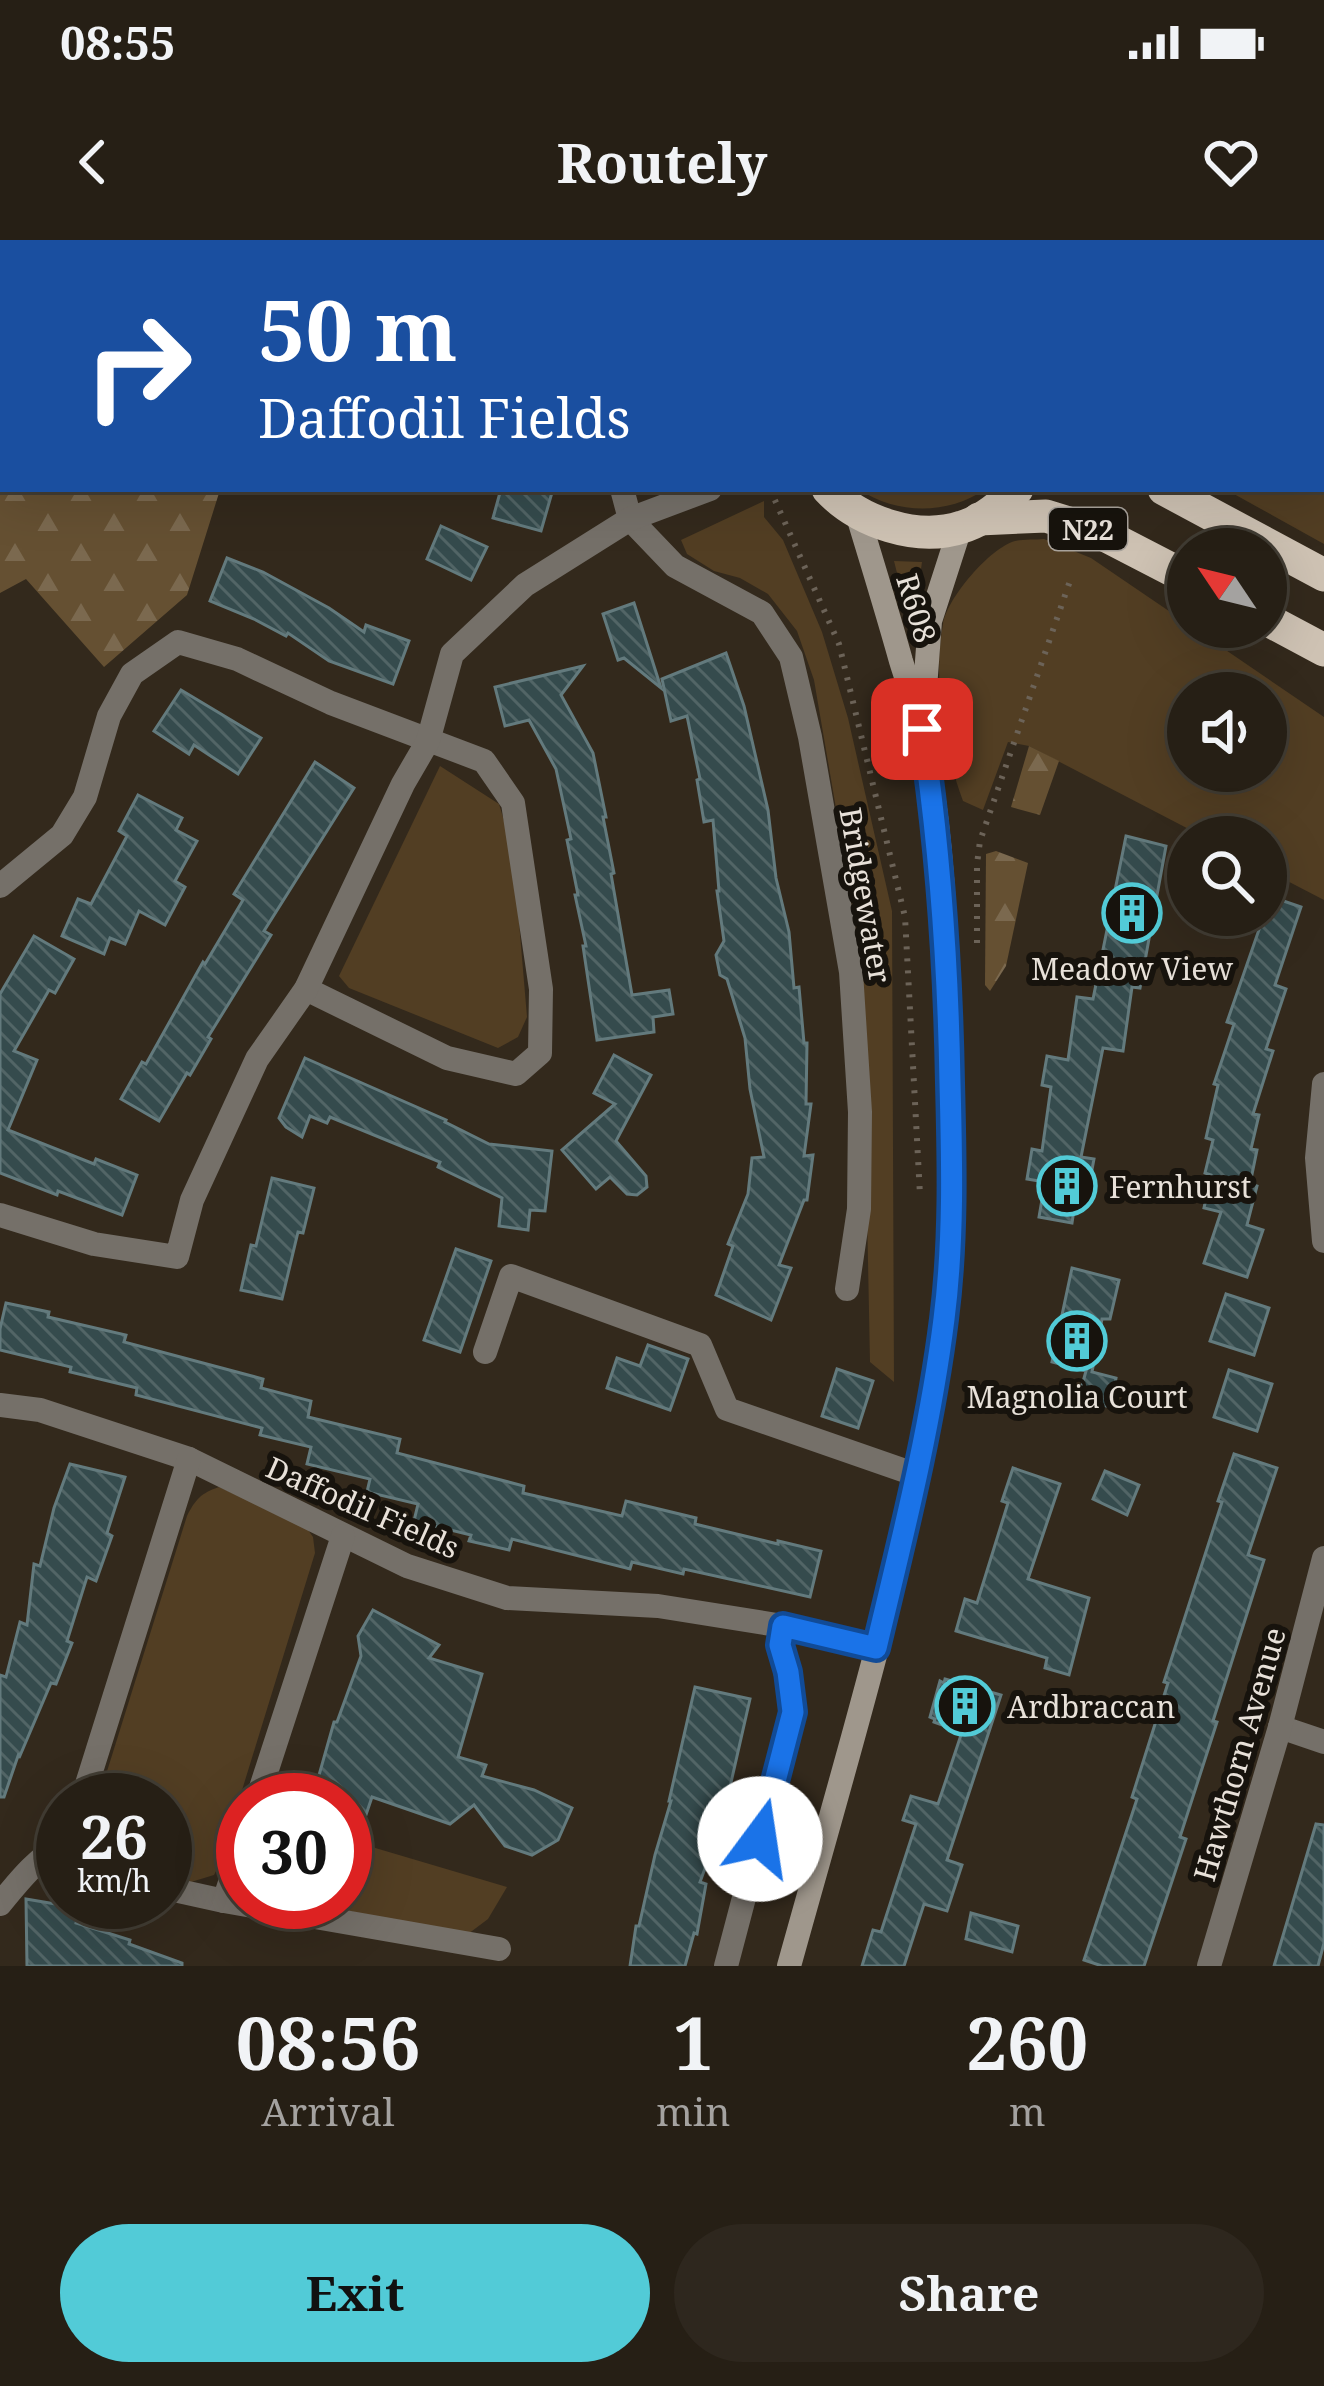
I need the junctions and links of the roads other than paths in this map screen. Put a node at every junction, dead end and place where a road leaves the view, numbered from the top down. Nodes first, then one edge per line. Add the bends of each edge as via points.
1 (623, 492) edge
2 (702, 492) edge
3 (832, 492) edge
4 (1014, 492) edge
5 (1170, 492) edge
6 (857, 513) junction
7 (630, 519) junction
8 (969, 524) junction
9 (1167, 567) edge
10 (1324, 575) edge
11 (1287, 630) edge
12 (1324, 650) edge
13 (922, 729) junction
14 (428, 741) junction
15 (0, 886) edge
16 (306, 989) junction
17 (1324, 1084) edge
18 (0, 1214) edge
19 (1324, 1241) edge
20 (847, 1289) dead end
21 (485, 1352) dead end
22 (0, 1405) edge
23 (189, 1459) junction
24 (917, 1475) junction
25 (343, 1536) junction
26 (1324, 1558) edge
27 (783, 1626) junction
28 (876, 1648) junction
29 (1280, 1727) junction
30 (1324, 1742) edge
31 (90, 1773) edge
32 (266, 1773) edge
33 (36, 1864) edge
34 (0, 1904) edge
35 (372, 1927) edge
36 (499, 1949) dead end
37 (727, 1966) edge
38 (789, 1966) edge
39 (1209, 1966) edge

1 - 7 street, Bridgewater
2 - 7 street
3 - 6 highway, N22
4 - 8 highway, N22
5 - 10 highway, N22
6 - 8 highway, N22 via 914,530
6 - 13 main road, R608 / R608
7 - 14 street via 525,584 452,654
7 - 20 street, Bridgewater via 675,566 762,613 791,657 851,971 860,1112
8 - 9 highway, N22 via 1046,516
8 - 13 main road, R608 / R608 via 930,621
11 - 12 highway
13 - 24 main road, R608 via 946,936 952,1137 945,1313
14 - 15 street via 178,642 132,674 62,836
14 - 16 street
14 - 16 street via 484,761 513,803 541,989 541,1053 516,1074 447,1058
16 - 18 street via 256,1059 192,1201 177,1256 94,1244
17 - 19 street via 1317,1158
21 - 24 street via 511,1276 700,1345 727,1408
22 - 23 street, Daffodil Fields via 40,1410
23 - 25 street, Daffodil Fields
23 - 31 street
24 - 28 main road, R608
25 - 27 street, Daffodil Fields via 507,1598 658,1606
25 - 32 street
26 - 29 street, Hawthorn Avenue
27 - 28 street, Daffodil Fields
27 - 37 street via 793,1712
28 - 38 main road, R608
29 - 30 street
29 - 39 street, Hawthorn Avenue
33 - 34 street
35 - 36 street

